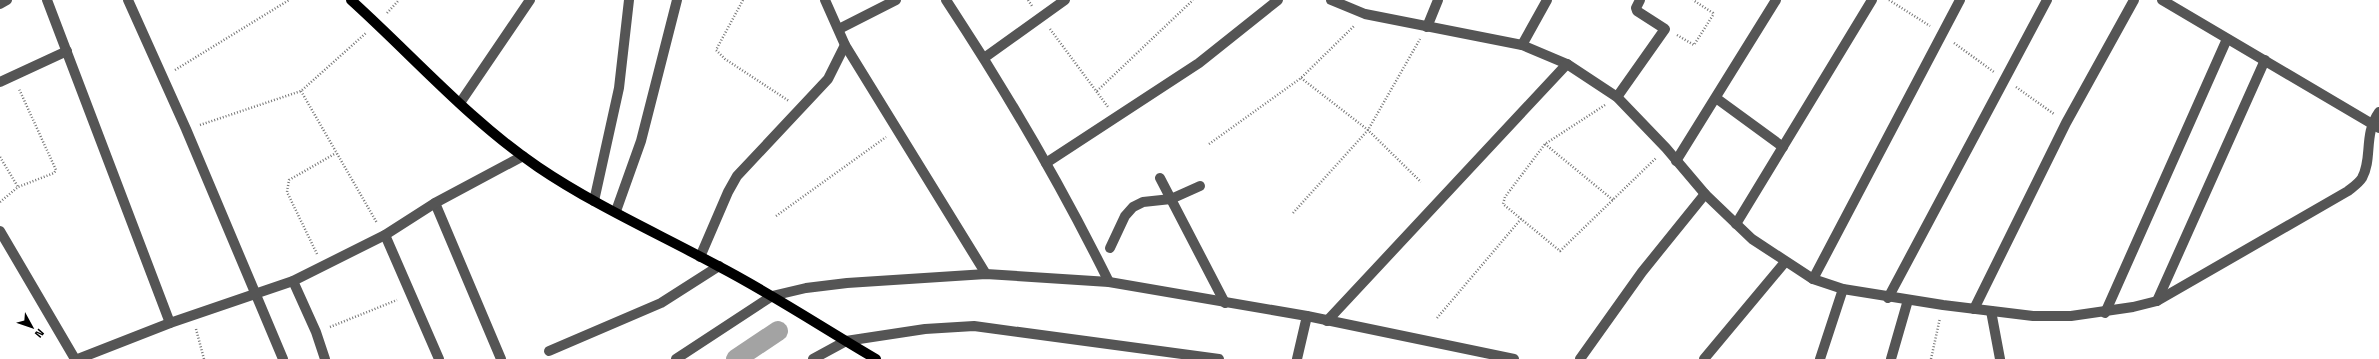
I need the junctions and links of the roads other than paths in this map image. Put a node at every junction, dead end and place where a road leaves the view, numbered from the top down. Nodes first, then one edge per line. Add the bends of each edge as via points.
1 (7, 0) edge
2 (47, 0) edge
3 (128, 0) edge
4 (351, 0) edge
5 (530, 0) edge
6 (629, 0) edge
7 (677, 0) edge
8 (825, 0) edge
9 (896, 0) edge
10 (946, 0) edge
11 (1065, 0) edge
12 (1278, 0) edge
13 (1332, 0) edge
14 (1438, 0) edge
15 (1547, 0) edge
16 (1640, 0) edge
17 (1776, 0) edge
18 (1872, 0) edge
19 (1960, 0) edge
20 (2047, 0) edge
21 (2134, 0) edge
22 (2162, 0) edge
23 (0, 4) edge
24 (1427, 27) junction
25 (839, 29) junction
26 (2227, 39) junction
27 (846, 45) junction
28 (1522, 45) junction
29 (67, 51) junction
30 (984, 58) junction
31 (2265, 60) junction
32 (1567, 64) junction
33 (0, 82) edge
34 (1617, 97) junction
35 (1716, 98) junction
36 (460, 102) junction
37 (2379, 112) edge
38 (2375, 126) edge
39 (1783, 147) junction
40 (523, 156) junction
41 (1676, 161) junction
42 (1046, 163) junction
43 (1160, 178) dead end
44 (1200, 186) dead end
45 (1705, 194) junction
46 (1171, 198) junction
47 (594, 201) junction
48 (435, 203) junction
49 (616, 211) junction
50 (1736, 224) junction
51 (0, 231) edge
52 (385, 235) junction
53 (1110, 248) dead end
54 (700, 257) junction
55 (1785, 262) junction
56 (719, 266) junction
57 (986, 274) junction
58 (1812, 279) junction
59 (294, 281) junction
60 (1109, 282) junction
61 (1843, 289) junction
62 (255, 295) junction
63 (772, 296) junction
64 (1888, 298) junction
65 (1908, 300) junction
66 (2157, 301) junction
67 (1225, 303) junction
68 (1974, 309) junction
69 (1992, 311) junction
70 (2104, 313) junction
71 (1307, 316) junction
72 (1327, 321) junction
73 (170, 323) junction
74 (846, 341) junction
75 (548, 351) dead end
76 (75, 359) edge
77 (78, 359) edge
78 (283, 359) edge
79 (325, 359) edge
80 (439, 359) edge
81 (501, 359) edge
82 (676, 359) edge
83 (813, 359) edge
84 (876, 359) edge
85 (1219, 359) edge
86 (1297, 359) edge
87 (1514, 359) edge
88 (1580, 359) edge
89 (1704, 359) edge
90 (1820, 359) edge
91 (1891, 359) edge
92 (2000, 359) edge

1 - 23 street
2 - 29 street
3 - 62 street via 186,129
4 - 36 main road
5 - 36 street
6 - 47 street via 619,88
7 - 49 street via 641,140
8 - 25 street
9 - 25 street
10 - 30 street
11 - 30 street
12 - 42 street via 1159,92 1115,117
13 - 24 street via 1365,14
14 - 24 street
15 - 28 street
16 - 34 street via 1637,11 1665,29
17 - 35 street
18 - 39 street
19 - 58 street
20 - 64 street
21 - 68 street via 2066,123
22 - 26 street
24 - 28 street
25 - 27 street
26 - 31 street
26 - 70 street
27 - 54 street via 828,79 737,176
27 - 57 street
28 - 32 street
29 - 33 street
29 - 73 street
30 - 42 street
31 - 38 street
31 - 66 street
32 - 34 street
32 - 72 street
34 - 41 street
35 - 39 street
35 - 41 street
36 - 40 main road
37 - 38 street
38 - 66 street via 2361,180 2348,191
39 - 50 street
40 - 47 main road
40 - 48 street
41 - 45 street
42 - 60 street
43 - 46 street
44 - 46 street
45 - 50 street
45 - 88 street via 1642,272
46 - 53 street via 1143,202 1134,207 1125,216
46 - 67 street
47 - 49 main road
48 - 52 street
48 - 81 street
49 - 54 main road
50 - 55 street via 1752,239
51 - 76 street
52 - 59 street
52 - 80 street
54 - 56 main road
55 - 58 street
55 - 89 street
56 - 63 main road
56 - 75 street via 661,303
57 - 60 street
57 - 63 street via 847,283 806,288
58 - 61 street
59 - 62 street
59 - 79 street
60 - 67 street
61 - 64 street
61 - 90 street
62 - 73 street
62 - 78 street
63 - 74 main road
63 - 82 street
64 - 65 street
65 - 68 street
65 - 91 street
66 - 70 street
67 - 71 street
68 - 69 street
69 - 70 street via 2033,316
69 - 92 street
71 - 72 street
71 - 86 street
72 - 87 street
73 - 77 street
74 - 83 street
74 - 84 main road
74 - 85 street via 925,330 989,327

